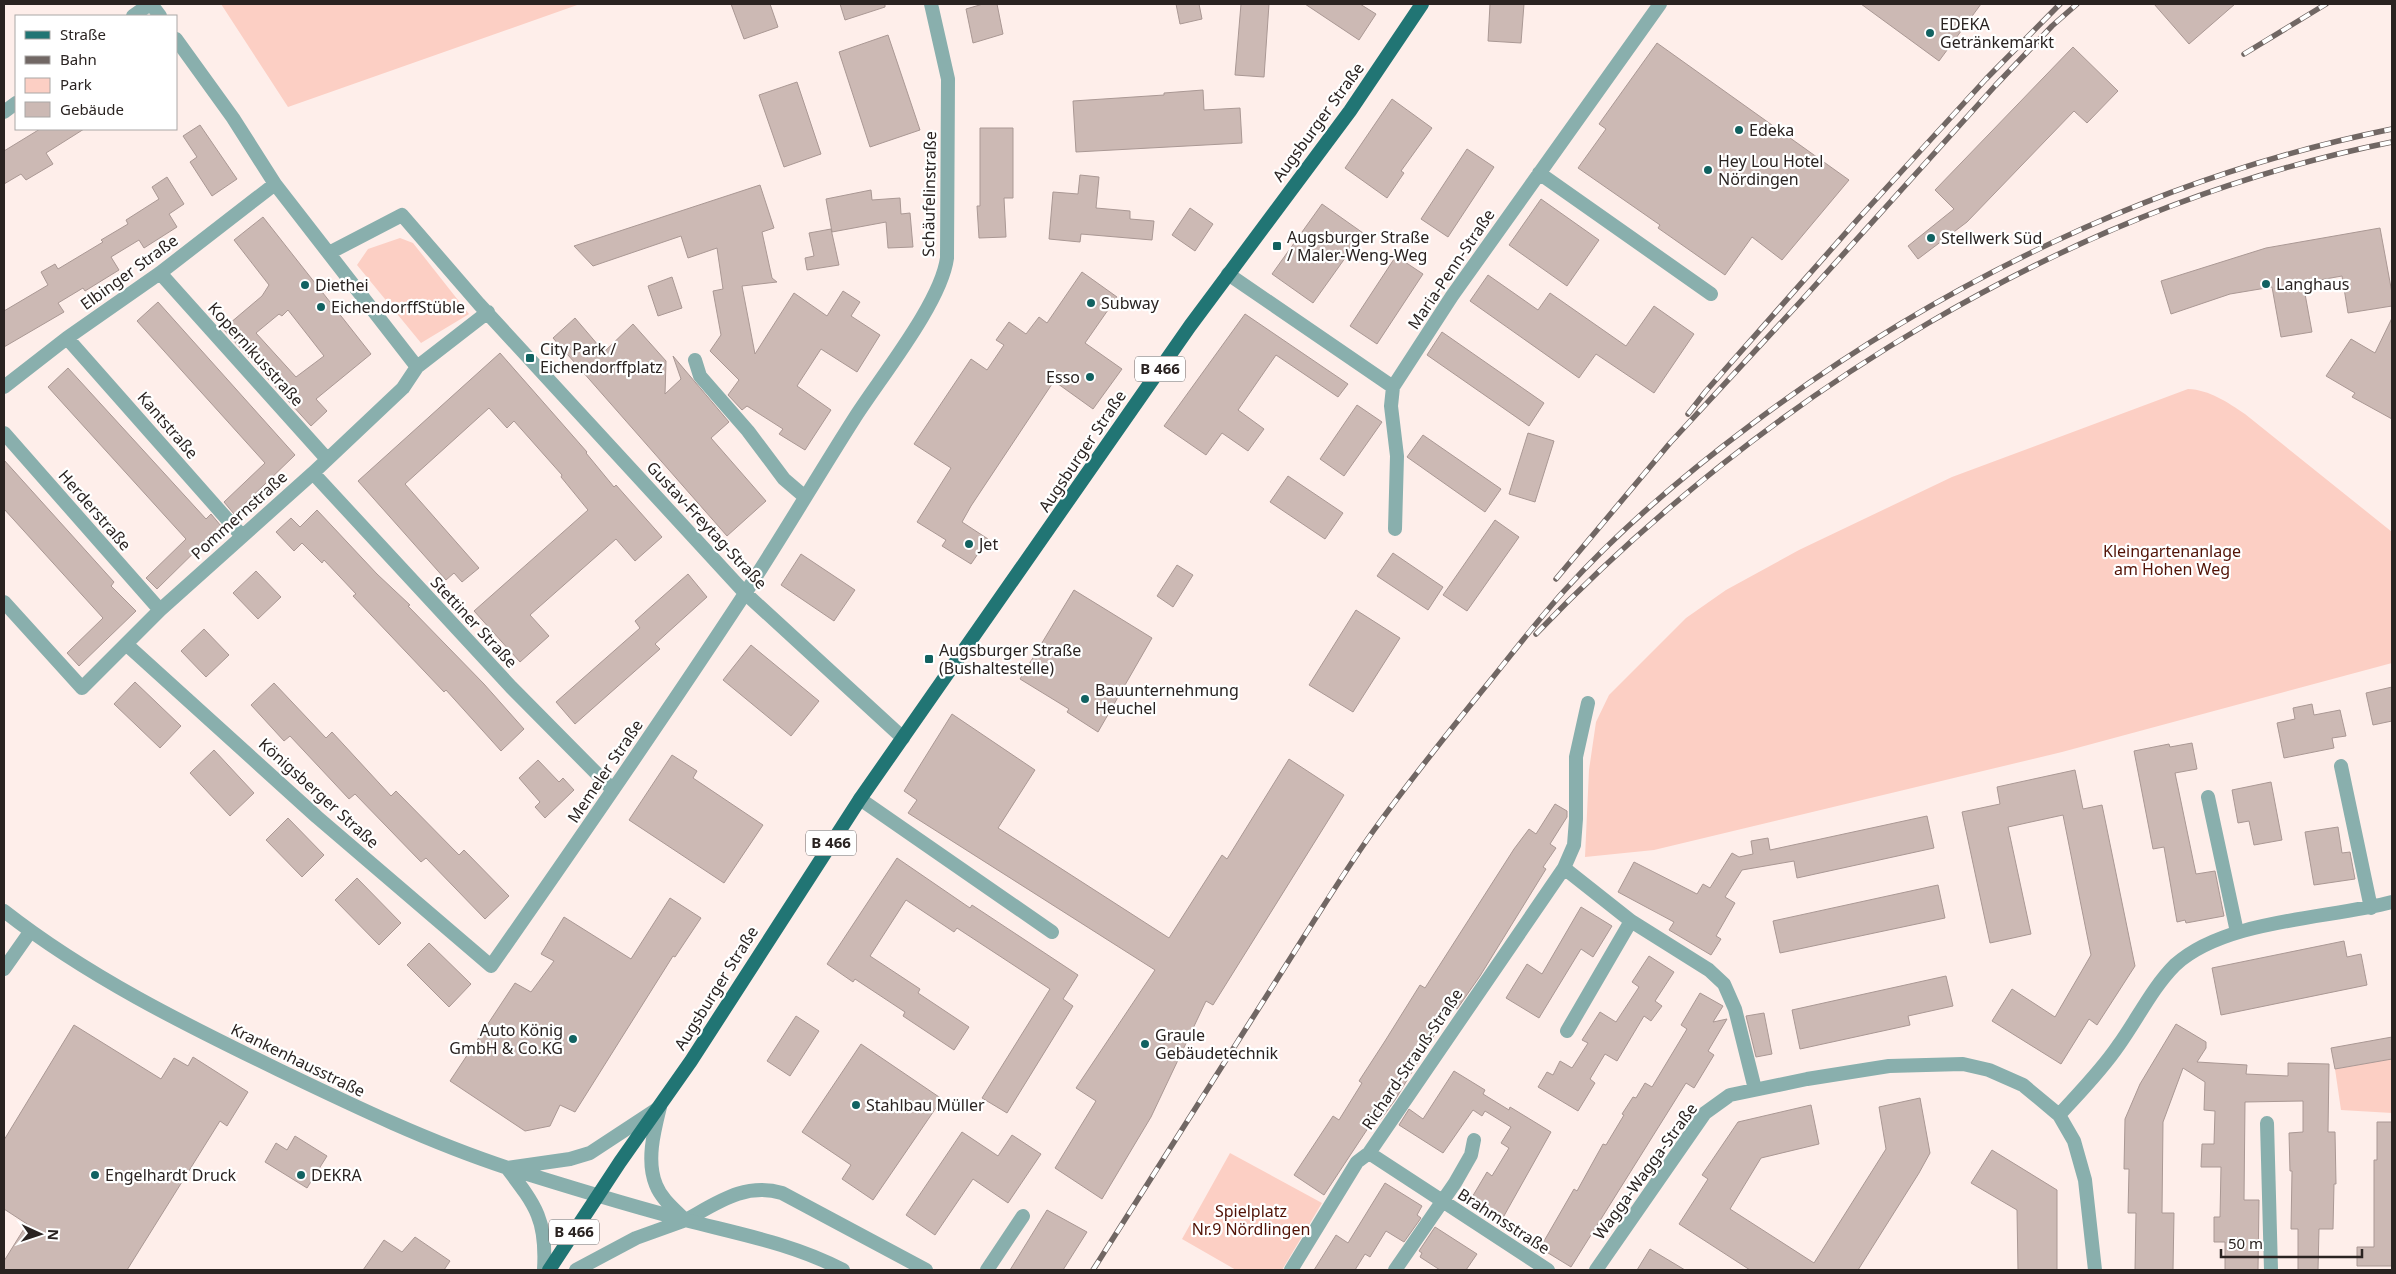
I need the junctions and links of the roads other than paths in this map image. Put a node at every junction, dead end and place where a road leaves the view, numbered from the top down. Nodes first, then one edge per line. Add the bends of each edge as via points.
1 (150, 4) edge
2 (931, 4) edge
3 (1422, 4) edge
4 (1660, 4) edge
5 (134, 15) edge
6 (159, 15) edge
7 (178, 42) edge
8 (15, 104) edge
9 (4, 112) edge
10 (1540, 173) junction
11 (275, 184) junction
12 (330, 253) junction
13 (160, 273) junction
14 (1228, 274) junction
15 (1711, 294) dead end
16 (488, 312) junction
17 (67, 338) junction
18 (695, 360) dead end
19 (416, 367) junction
20 (4, 387) edge
21 (1393, 387) junction
22 (4, 433) edge
23 (326, 459) junction
24 (313, 473) junction
25 (805, 498) junction
26 (1395, 530) dead end
27 (242, 536) junction
28 (745, 594) junction
29 (4, 602) edge
30 (160, 610) junction
31 (126, 644) junction
32 (1588, 703) dead end
33 (903, 738) junction
34 (2340, 766) dead end
35 (613, 790) junction
36 (2208, 798) dead end
37 (860, 799) junction
38 (1564, 868) junction
39 (2392, 902) edge
40 (2371, 908) junction
41 (4, 911) edge
42 (1631, 921) junction
43 (30, 932) junction
44 (1052, 932) dead end
45 (2237, 932) junction
46 (491, 966) joint
47 (4, 969) edge
48 (1567, 1031) dead end
49 (1755, 1089) junction
50 (660, 1107) junction
51 (2058, 1115) junction
52 (2267, 1123) dead end
53 (1474, 1140) dead end
54 (1369, 1153) junction
55 (508, 1168) junction
56 (599, 1194) junction
57 (1442, 1201) junction
58 (1023, 1216) dead end
59 (686, 1220) junction
60 (544, 1270) edge
61 (550, 1270) edge
62 (576, 1270) edge
63 (843, 1270) edge
64 (926, 1270) edge
65 (987, 1270) edge
66 (1291, 1270) edge
67 (1395, 1270) edge
68 (1548, 1270) edge
69 (1596, 1270) edge
70 (2095, 1270) edge
71 (2271, 1270) edge

1 - 5 street
1 - 6 street
2 - 25 street, Schäufelinstraße via 948,79 946,261 923,315
3 - 14 main road, Augsburger Straße / B 466 via 1350,111
4 - 10 street, Maria-Penn-Straße
7 - 11 street
8 - 9 street
10 - 15 street
10 - 21 street, Maria-Penn-Straße via 1452,296
11 - 12 street
11 - 13 street, Elbinger Straße
12 - 16 street, Gustav-Freytag-Straße via 402,215
12 - 19 street
13 - 17 street, Elbinger Straße
13 - 23 street, Kopernikusstraße
14 - 21 street
14 - 33 main road, Augsburger Straße / B 466
16 - 19 street
16 - 28 street, Gustav-Freytag-Straße
17 - 20 street, Elbinger Straße
17 - 27 street, Kantstraße
18 - 25 street via 700,376 784,479
19 - 23 street, Pommernstraße via 404,388
21 - 26 street, Maria-Penn-Straße via 1391,406 1397,456
22 - 30 street, Herderstraße
23 - 24 street, Pommernstraße
24 - 27 street, Pommernstraße
24 - 35 street, Stettiner Straße via 511,687
25 - 28 street, Schäufelinstraße
27 - 30 street, Pommernstraße
28 - 33 street, Gustav-Freytag-Straße
28 - 35 street, Memeler Straße
29 - 31 street, Pommernstraße via 82,688
30 - 31 street, Pommernstraße
31 - 46 street, Königsberger Straße via 317,817
32 - 38 street, Richard-Strauß-Straße via 1576,757 1574,844
33 - 37 main road, Augsburger Straße / B 466
34 - 40 street
35 - 46 street, Memeler Straße
36 - 45 street
37 - 44 street
37 - 50 main road, Augsburger Straße / B 466
38 - 42 street
38 - 54 street, Richard-Strauß-Straße
39 - 40 street
40 - 45 street
41 - 43 street, Krankenhausstraße
42 - 48 street
42 - 49 street via 1709,970 1724,984 1735,1009
43 - 47 street
43 - 55 street, Krankenhausstraße via 170,1018 377,1118
45 - 51 street via 2198,950 2176,965 2158,986 2118,1047
49 - 51 street, Wagga-Wagga-Straße via 1889,1066 1964,1064 1989,1070 2023,1085
49 - 69 street, Wagga-Wagga-Straße via 1730,1095 1705,1112
50 - 55 street via 590,1153
50 - 56 main road, Augsburger Straße / B 466
50 - 59 street via 653,1143 654,1177 661,1194
51 - 70 street, Wagga-Wagga-Straße via 2074,1141 2085,1180
52 - 71 street
53 - 57 street, Brahmsstraße via 1471,1156
54 - 57 street, Brahmsstraße
54 - 66 street, Richard-Strauß-Straße via 1357,1162
55 - 56 street, Krankenhausstraße
55 - 60 street via 538,1211 544,1242
56 - 59 street
56 - 61 main road, Augsburger Straße / B 466
57 - 67 street, Brahmsstraße
57 - 68 street, Brahmsstraße
58 - 65 street
59 - 62 street via 636,1238
59 - 63 street via 761,1238
59 - 64 street via 734,1193 772,1190

